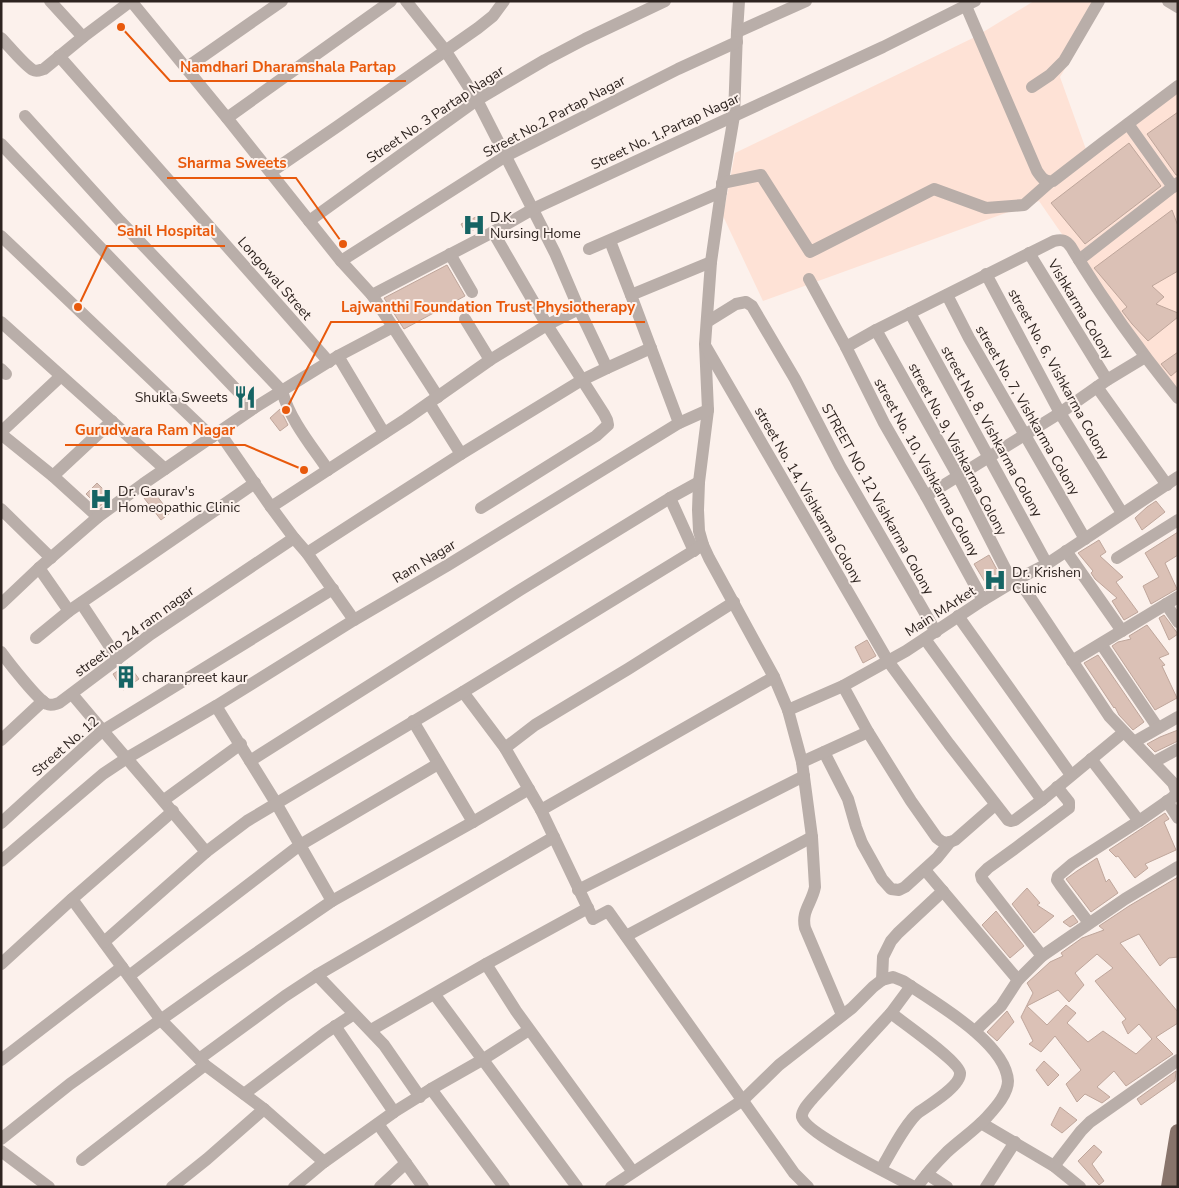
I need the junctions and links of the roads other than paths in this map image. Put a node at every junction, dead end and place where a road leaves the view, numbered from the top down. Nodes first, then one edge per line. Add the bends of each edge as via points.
1 (50, 1) edge
2 (131, 1) edge
3 (282, 1) edge
4 (391, 1) edge
5 (406, 1) edge
6 (504, 1) edge
7 (665, 1) edge
8 (739, 1) edge
9 (806, 1) edge
10 (1099, 1) edge
11 (1168, 1) edge
12 (970, 4) edge
13 (1178, 7) edge
14 (83, 36) junction
15 (737, 37) junction
16 (1, 38) edge
17 (445, 50) junction
18 (59, 56) junction
19 (186, 68) junction
20 (1178, 86) edge
21 (1032, 87) dead end
22 (477, 100) junction
23 (26, 116) dead end
24 (734, 116) junction
25 (227, 118) junction
26 (1128, 124) junction
27 (1, 144) edge
28 (506, 156) junction
29 (271, 172) junction
30 (1050, 182) junction
31 (1176, 185) edge
32 (722, 188) junction
33 (533, 209) junction
34 (309, 221) junction
35 (493, 232) junction
36 (1, 236) edge
37 (610, 241) junction
38 (589, 249) dead end
39 (1029, 253) junction
40 (450, 254) junction
41 (1079, 260) junction
42 (341, 261) junction
43 (711, 262) junction
44 (986, 274) junction
45 (809, 279) dead end
46 (472, 292) dead end
47 (947, 294) junction
48 (372, 295) junction
49 (631, 295) junction
50 (579, 309) junction
51 (910, 313) junction
52 (465, 319) dead end
53 (1, 322) edge
54 (706, 322) junction
55 (547, 325) junction
56 (393, 327) junction
57 (876, 330) junction
58 (705, 344) junction
59 (846, 347) junction
60 (651, 348) junction
61 (1145, 357) junction
62 (333, 359) junction
63 (490, 360) junction
64 (607, 368) junction
65 (61, 376) junction
66 (582, 380) junction
67 (1102, 384) junction
68 (282, 391) junction
69 (1178, 398) edge
70 (433, 400) junction
71 (254, 408) junction
72 (708, 410) junction
73 (1060, 412) junction
74 (112, 422) junction
75 (679, 422) junction
76 (1, 433) edge
77 (384, 433) junction
78 (215, 435) junction
79 (1024, 435) junction
80 (461, 454) junction
81 (989, 457) junction
82 (165, 469) junction
83 (328, 470) junction
84 (53, 476) junction
85 (958, 476) junction
86 (1178, 477) edge
87 (699, 482) junction
88 (254, 483) junction
89 (1167, 485) junction
90 (926, 496) junction
91 (670, 498) junction
92 (271, 507) junction
93 (481, 508) dead end
94 (1, 509) edge
95 (1122, 513) junction
96 (98, 517) junction
97 (1178, 520) edge
98 (294, 538) junction
99 (1084, 539) junction
100 (699, 548) junction
101 (1066, 551) junction
102 (307, 554) junction
103 (50, 558) junction
104 (1117, 558) dead end
105 (1047, 564) junction
106 (39, 568) junction
107 (1015, 581) junction
108 (333, 589) junction
109 (1178, 597) edge
110 (983, 600) junction
111 (734, 602) junction
112 (81, 603) junction
113 (1, 604) edge
114 (1166, 604) junction
115 (69, 611) junction
116 (958, 616) junction
117 (354, 620) junction
118 (1178, 622) edge
119 (1122, 631) junction
120 (930, 635) junction
121 (36, 638) dead end
122 (1101, 644) junction
123 (118, 658) junction
124 (888, 661) junction
125 (1072, 661) junction
126 (4, 662) edge
127 (774, 677) junction
128 (843, 686) junction
129 (463, 692) junction
130 (72, 694) junction
131 (43, 702) junction
132 (216, 706) junction
133 (788, 710) junction
134 (1178, 717) edge
135 (413, 721) junction
136 (1158, 728) junction
137 (102, 731) junction
138 (868, 732) junction
139 (1124, 732) junction
140 (1, 740) edge
141 (1134, 742) junction
142 (241, 744) junction
143 (505, 748) junction
144 (1178, 749) edge
145 (824, 752) junction
146 (127, 758) junction
147 (1091, 759) junction
148 (250, 761) junction
149 (802, 762) junction
150 (1154, 762) junction
151 (438, 764) junction
152 (1071, 775) junction
153 (804, 776) junction
154 (1057, 787) junction
155 (529, 789) junction
156 (164, 800) junction
157 (1042, 800) junction
158 (1167, 801) junction
159 (276, 804) junction
160 (995, 805) junction
161 (541, 810) junction
162 (173, 811) junction
163 (1178, 818) edge
164 (1139, 821) junction
165 (473, 822) junction
166 (1, 823) edge
167 (554, 837) junction
168 (812, 837) junction
169 (950, 842) junction
170 (300, 845) junction
171 (206, 852) junction
172 (1, 861) edge
173 (1178, 867) edge
174 (925, 870) junction
175 (578, 890) junction
176 (943, 891) junction
177 (72, 899) junction
178 (332, 900) junction
179 (588, 908) junction
180 (1089, 923) junction
181 (626, 936) junction
182 (104, 942) junction
183 (1042, 956) junction
184 (1, 964) edge
185 (486, 964) junction
186 (126, 972) junction
187 (317, 976) junction
188 (882, 980) junction
189 (1018, 980) junction
190 (911, 986) junction
191 (435, 995) junction
192 (891, 1013) junction
193 (354, 1014) junction
194 (842, 1015) junction
195 (161, 1020) junction
196 (335, 1026) junction
197 (371, 1030) junction
198 (529, 1030) junction
199 (975, 1032) junction
200 (1, 1060) edge
201 (482, 1060) junction
202 (1178, 1060) edge
203 (202, 1062) junction
204 (431, 1089) junction
205 (244, 1094) junction
206 (420, 1097) junction
207 (743, 1100) junction
208 (264, 1109) junction
209 (394, 1112) junction
210 (981, 1123) junction
211 (378, 1124) junction
212 (1178, 1132) edge
213 (1, 1139) edge
214 (1015, 1142) junction
215 (1, 1151) edge
216 (82, 1160) dead end
217 (324, 1162) junction
218 (406, 1163) junction
219 (1054, 1166) junction
220 (881, 1169) junction
221 (633, 1172) junction
222 (927, 1174) junction
223 (49, 1187) edge
224 (172, 1187) edge
225 (294, 1187) edge
226 (380, 1187) edge
227 (423, 1187) edge
228 (504, 1187) edge
229 (577, 1187) edge
230 (611, 1187) edge
231 (808, 1187) edge
232 (916, 1187) edge
233 (947, 1187) edge
234 (986, 1187) edge
235 (1080, 1187) edge
236 (1169, 1187) edge

1 - 14 street
2 - 14 street
2 - 19 street
3 - 19 street
4 - 25 street
5 - 17 street
6 - 17 street via 493,16
7 - 22 street, Street No. 3 Partap Nagar via 584,39
8 - 15 street
9 - 15 street, Street No.2 Partap Nagar
10 - 21 street via 1064,61
11 - 13 street
12 - 24 street, Street No. 1,Partap Nagar
12 - 30 street via 1038,171
14 - 18 street
15 - 24 street
15 - 28 street, Street No.2 Partap Nagar
16 - 18 street via 32,70 44,69
17 - 22 street
17 - 29 street
18 - 62 street, Longowal Street
19 - 25 street
20 - 26 street
22 - 28 street
22 - 34 street, Street No. 3 Partap Nagar
23 - 68 street via 120,222
24 - 32 street
24 - 33 street, Street No. 1,Partap Nagar
25 - 29 street
26 - 30 street
26 - 31 street
27 - 71 street
28 - 33 street
28 - 42 street, Street No.2 Partap Nagar
29 - 34 street
30 - 32 street via 1024,205 986,208 934,189 810,252 761,175
31 - 41 street
32 - 37 street
32 - 43 street
33 - 35 street, Street No. 1,Partap Nagar
33 - 50 street
34 - 42 street
35 - 40 street, Street No. 1,Partap Nagar
35 - 55 street
36 - 78 street
37 - 38 street
37 - 49 street
39 - 41 street via 1061,239 1067,242
39 - 44 street
39 - 67 street, Vishkarma Colony
40 - 46 street
40 - 48 street, Street No. 1,Partap Nagar
41 - 61 street
42 - 48 street
43 - 49 street
43 - 54 street
44 - 47 street
44 - 73 street, street No. 6, Vishkarma Colony
45 - 59 street, street No. 10, Vishkarma Colony
47 - 51 street
47 - 79 street, street No. 7, Vishkarma Colony
48 - 56 street
49 - 60 street
50 - 55 street
50 - 64 street
51 - 57 street
51 - 81 street, street No. 8, Vishkarma Colony
52 - 63 street
53 - 65 street
54 - 58 street
54 - 120 street, STREET NO. 12 Vishkarma Colony via 736,304 746,302 752,306 795,379
55 - 63 street
55 - 66 street
56 - 62 street
56 - 70 street
57 - 59 street
57 - 85 street, street No. 9, Vishkarma Colony
58 - 72 street
58 - 124 street, street No. 14, Vishkarma Colony
59 - 90 street, street No. 10, Vishkarma Colony
60 - 64 street
60 - 75 street
61 - 67 street
61 - 69 street
62 - 68 street
62 - 77 street, Longowal Street
63 - 70 street
64 - 66 street
65 - 74 street
65 - 76 street
66 - 80 street
66 - 93 street via 607,420 606,428
67 - 73 street
67 - 89 street, Vishkarma Colony
68 - 71 street
68 - 83 street via 292,416
70 - 77 street
70 - 80 street
71 - 78 street
72 - 75 street, Ram Nagar
72 - 87 street
73 - 79 street
73 - 95 street, street No. 6, Vishkarma Colony
74 - 82 street
74 - 84 street
75 - 117 street, Ram Nagar
76 - 84 street
77 - 83 street
78 - 82 street
78 - 88 street
79 - 81 street
79 - 99 street, street No. 7, Vishkarma Colony
80 - 102 street
81 - 85 street
81 - 105 street, street No. 8, Vishkarma Colony
82 - 96 street
83 - 92 street
84 - 96 street
85 - 90 street
85 - 107 street, street No. 9, Vishkarma Colony
86 - 89 street, Main MArket
87 - 91 street
87 - 100 street
88 - 92 street
88 - 112 street
89 - 95 street, Main MArket
90 - 110 street, street No. 10, Vishkarma Colony
91 - 100 street
91 - 148 street
92 - 98 street
94 - 103 street
95 - 99 street, Main MArket
96 - 103 street
97 - 104 street
98 - 102 street
98 - 123 street, street no 24 ram nagar
99 - 101 street, Main MArket
100 - 111 street
100 - 129 street
101 - 105 street, Main MArket
101 - 119 street
102 - 108 street
103 - 106 street
105 - 107 street, Main MArket
106 - 113 street
106 - 115 street
107 - 110 street, Main MArket
107 - 125 street, street No. 9, Vishkarma Colony
108 - 117 street
108 - 137 street, Street No. 12
109 - 114 street
110 - 116 street, Main MArket
111 - 127 street
111 - 143 street via 535,725
112 - 115 street
112 - 123 street
114 - 118 street
114 - 119 street
115 - 121 street
116 - 120 street, Main MArket
116 - 152 street
117 - 132 street, Ram Nagar
119 - 122 street
120 - 124 street, Main MArket
120 - 157 street, STREET NO. 12 Vishkarma Colony
122 - 125 street
122 - 136 street
123 - 130 street, street no 24 ram nagar
124 - 128 street, Main MArket
124 - 160 street, street No. 14, Vishkarma Colony
125 - 139 street, street No. 9, Vishkarma Colony via 1109,716
126 - 131 street
127 - 133 street
127 - 161 street
128 - 133 street, Main MArket
128 - 138 street
129 - 135 street
129 - 143 street
130 - 131 street, street no 24 ram nagar via 54,705
130 - 137 street
131 - 140 street
132 - 142 street
132 - 146 street, Ram Nagar
133 - 149 street
134 - 136 street
135 - 151 street
135 - 159 street
136 - 141 street
137 - 146 street
137 - 166 street, Street No. 12
138 - 145 street
138 - 169 street via 937,838 941,842
139 - 141 street, street No. 9, Vishkarma Colony
139 - 147 street
141 - 150 street, street No. 9, Vishkarma Colony
142 - 148 street
142 - 156 street
143 - 155 street
144 - 150 street
145 - 149 street
145 - 174 street via 848,799 862,843 882,879 891,888 899,890
146 - 156 street
146 - 172 street, Ram Nagar via 103,774
147 - 152 street
147 - 164 street
148 - 159 street
149 - 153 street
150 - 158 street, street No. 9, Vishkarma Colony via 1176,787 1175,795
151 - 165 street
151 - 170 street
152 - 154 street
153 - 168 street
153 - 175 street
154 - 157 street
154 - 183 street via 1069,802 1069,808 988,868 981,877
155 - 161 street
155 - 165 street
156 - 162 street
157 - 160 street, street No. 14, Vishkarma Colony via 1011,821
158 - 163 street
158 - 164 street
159 - 170 street
159 - 171 street
160 - 169 street
161 - 167 street
162 - 171 street
162 - 177 street
164 - 180 street via 1058,876 1060,886
165 - 178 street
167 - 175 street
167 - 187 street
168 - 181 street
168 - 194 street via 815,887 803,917 804,924
169 - 174 street
170 - 178 street
170 - 186 street
171 - 182 street
173 - 180 street
174 - 176 street
175 - 179 street
176 - 188 street via 892,941 883,957
176 - 189 street
177 - 182 street
177 - 184 street
178 - 195 street
179 - 181 street via 594,919 608,911
179 - 185 street
180 - 183 street
181 - 207 street
182 - 186 street
183 - 189 street
185 - 191 street
185 - 198 street
186 - 195 street
186 - 200 street
187 - 193 street
187 - 203 street via 285,996
188 - 190 street via 894,977
188 - 194 street
189 - 199 street via 1001,1006
190 - 192 street
190 - 199 street
191 - 197 street
191 - 201 street
192 - 220 street via 943,1053 960,1070 960,1075 942,1097 914,1117
192 - 220 street via 802,1113 806,1124 834,1145
193 - 196 street
193 - 197 street
194 - 207 street via 779,1065
195 - 203 street
195 - 213 street via 70,1084
196 - 205 street
196 - 209 street
197 - 206 street
198 - 201 street
198 - 221 street
199 - 210 street via 998,1056 1008,1082 1005,1094
201 - 204 street
201 - 229 street
202 - 219 street via 1090,1122
203 - 205 street
203 - 216 street
204 - 206 street
204 - 228 street
205 - 208 street
206 - 209 street
207 - 221 street
207 - 231 street via 794,1173
208 - 217 street
208 - 224 street
209 - 211 street
210 - 214 street
210 - 222 street
211 - 217 street
211 - 218 street
212 - 236 main road
214 - 219 street
214 - 234 street
215 - 223 street
217 - 225 street
218 - 226 street
218 - 227 street
219 - 235 street
220 - 232 street
221 - 230 street
222 - 232 street
222 - 233 street

